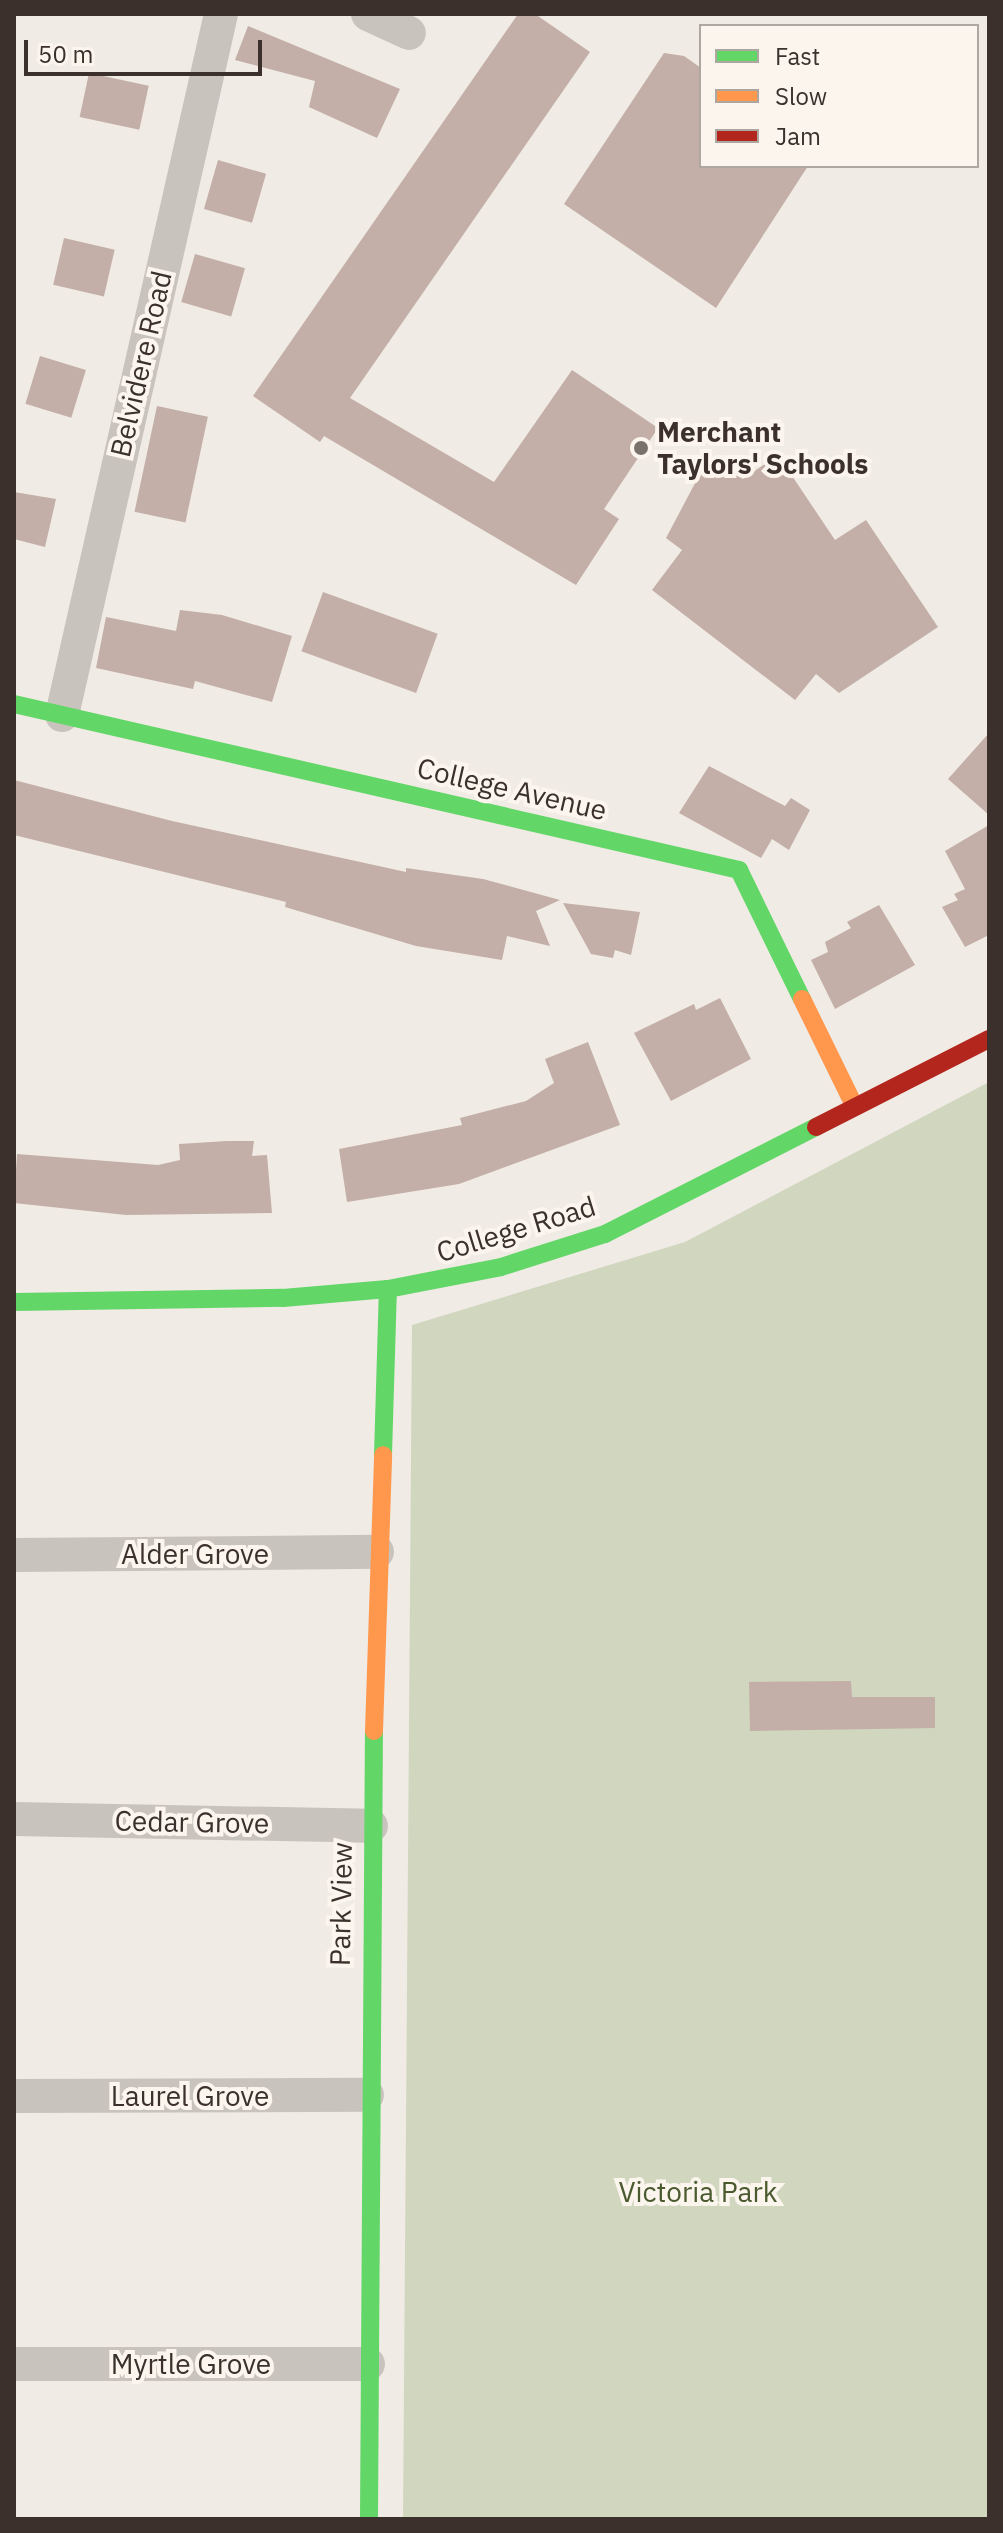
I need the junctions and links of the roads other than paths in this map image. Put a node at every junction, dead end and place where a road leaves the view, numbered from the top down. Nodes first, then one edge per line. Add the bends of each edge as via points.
1 (221, 14) edge
2 (368, 14) edge
3 (409, 33) dead end
4 (14, 704) edge
5 (62, 715) junction
6 (989, 1039) edge
7 (855, 1107) junction
8 (388, 1289) junction
9 (14, 1302) edge
10 (377, 1552) junction
11 (14, 1555) edge
12 (14, 1819) edge
13 (371, 1826) junction
14 (367, 2095) junction
15 (14, 2096) edge
16 (14, 2364) edge
17 (368, 2364) junction
18 (369, 2519) edge

1 - 5 street, Belvidere Road
2 - 3 street
4 - 5 street, College Avenue
5 - 7 street, College Avenue via 739,870
6 - 7 street, College Road
7 - 8 street, College Road via 605,1234 501,1267
8 - 9 street, College Road via 283,1298
8 - 10 street, Park View
10 - 11 street, Alder Grove
10 - 13 street, Park View
12 - 13 street, Cedar Grove
13 - 14 street, Park View
14 - 15 street, Laurel Grove
14 - 17 street, Park View
16 - 17 street, Myrtle Grove
17 - 18 street, Park View

